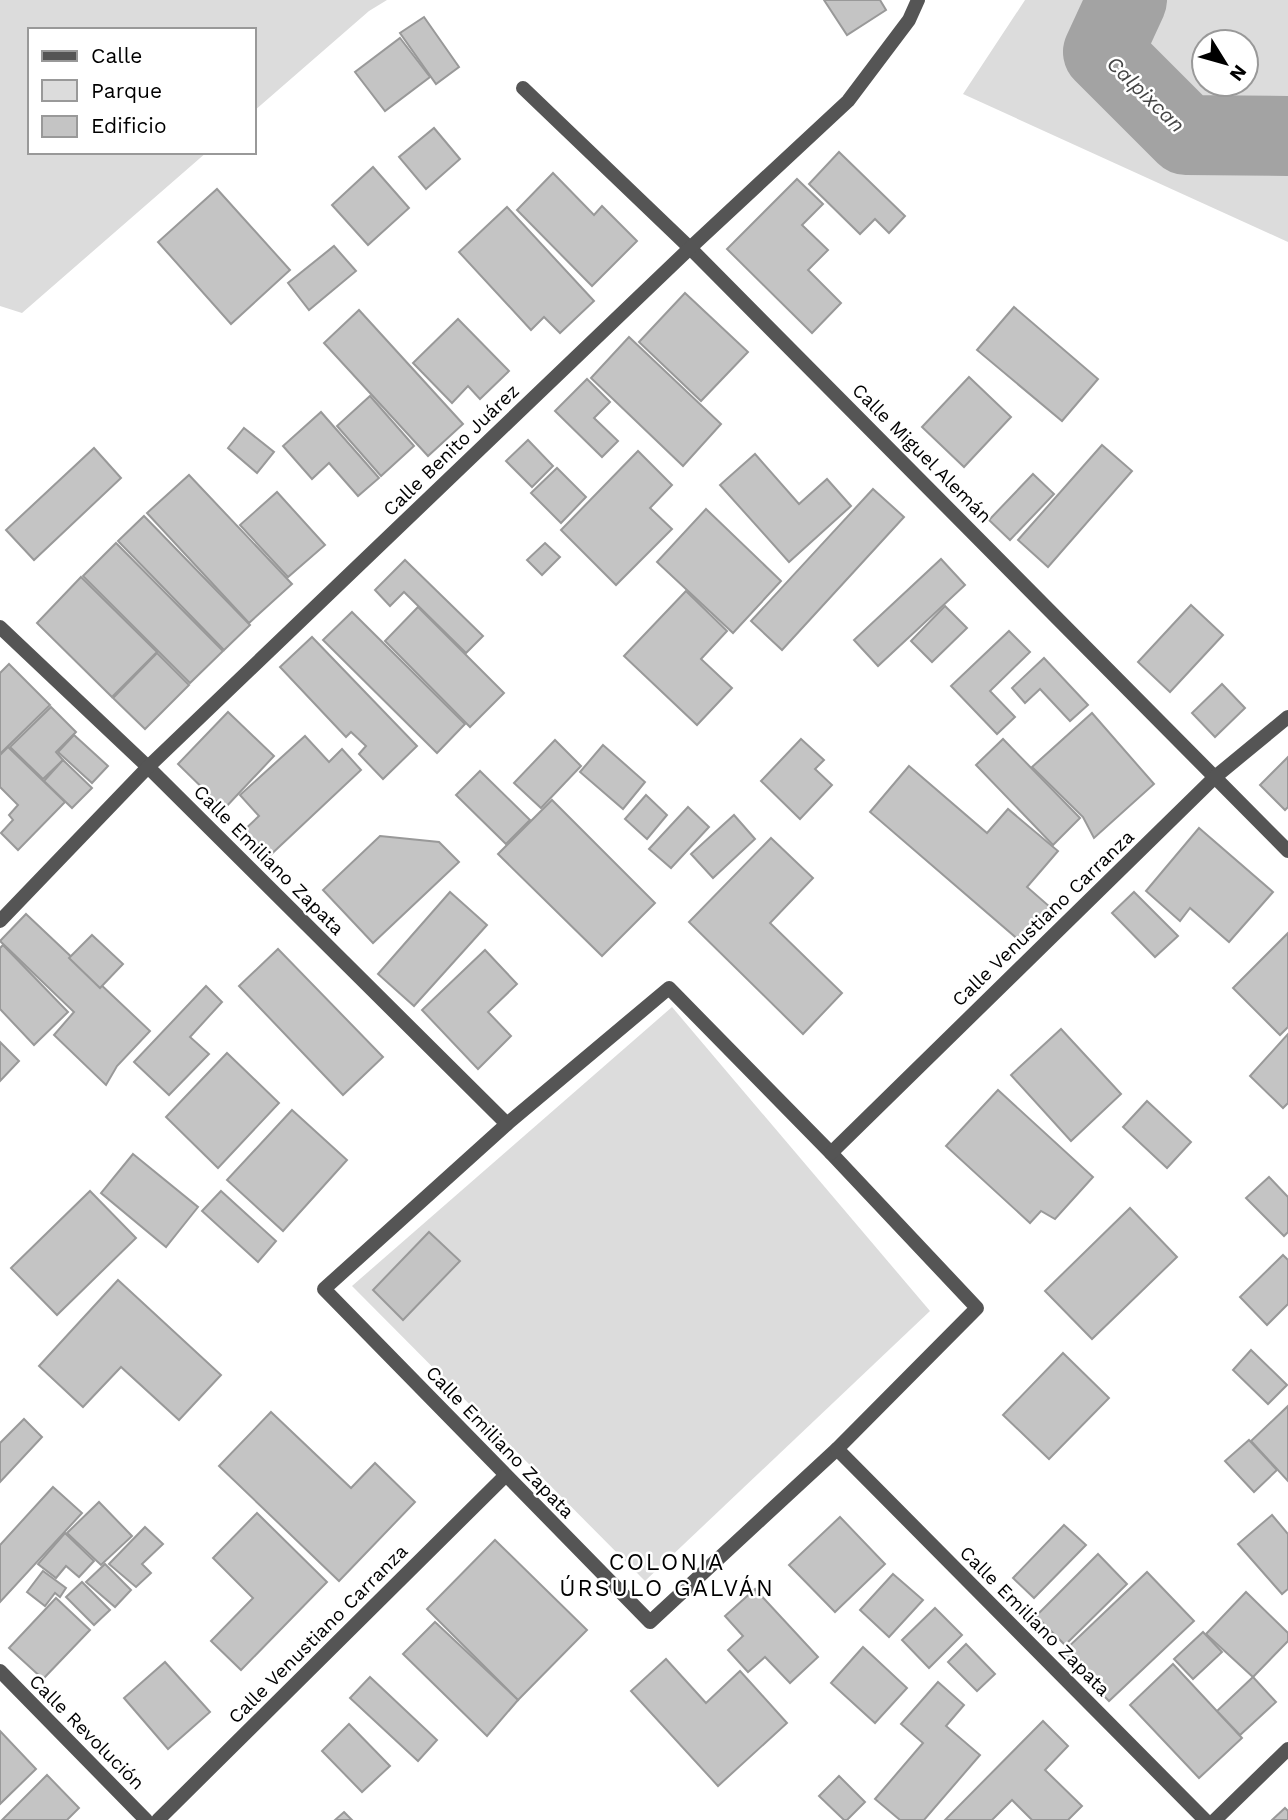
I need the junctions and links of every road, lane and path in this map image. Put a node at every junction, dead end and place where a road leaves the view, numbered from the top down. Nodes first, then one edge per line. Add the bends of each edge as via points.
1 (918, 0) edge
2 (523, 88) dead end
3 (690, 248) junction
4 (0, 627) edge
5 (1288, 717) edge
6 (148, 767) junction
7 (1215, 776) junction
8 (1288, 851) edge
9 (0, 920) edge
10 (507, 1124) junction
11 (831, 1153) junction
12 (837, 1449) junction
13 (505, 1476) junction
14 (3, 1680) edge
15 (1288, 1749) edge
16 (146, 1820) edge
17 (158, 1820) edge
18 (1205, 1820) edge
19 (1215, 1820) edge

1 - 3 street, Calle Benito Juárez via 909,20 848,102
2 - 3 street, Calle Miguel Alemán
3 - 6 street, Calle Benito Juárez
3 - 7 street, Calle Miguel Alemán
4 - 6 street, Calle Emiliano Zapata
5 - 7 street, Calle Venustiano Carranza
6 - 9 street, Calle Benito Juárez
6 - 10 street, Calle Emiliano Zapata
7 - 8 street, Calle Miguel Alemán
7 - 11 street, Calle Venustiano Carranza
10 - 11 street via 669,988
10 - 13 street, Calle Emiliano Zapata via 324,1289
11 - 12 street via 977,1307
12 - 13 street, Calle Emiliano Zapata via 650,1622
12 - 18 street, Calle Emiliano Zapata
13 - 17 street, Calle Venustiano Carranza
14 - 16 street, Calle Revolución
15 - 19 street

